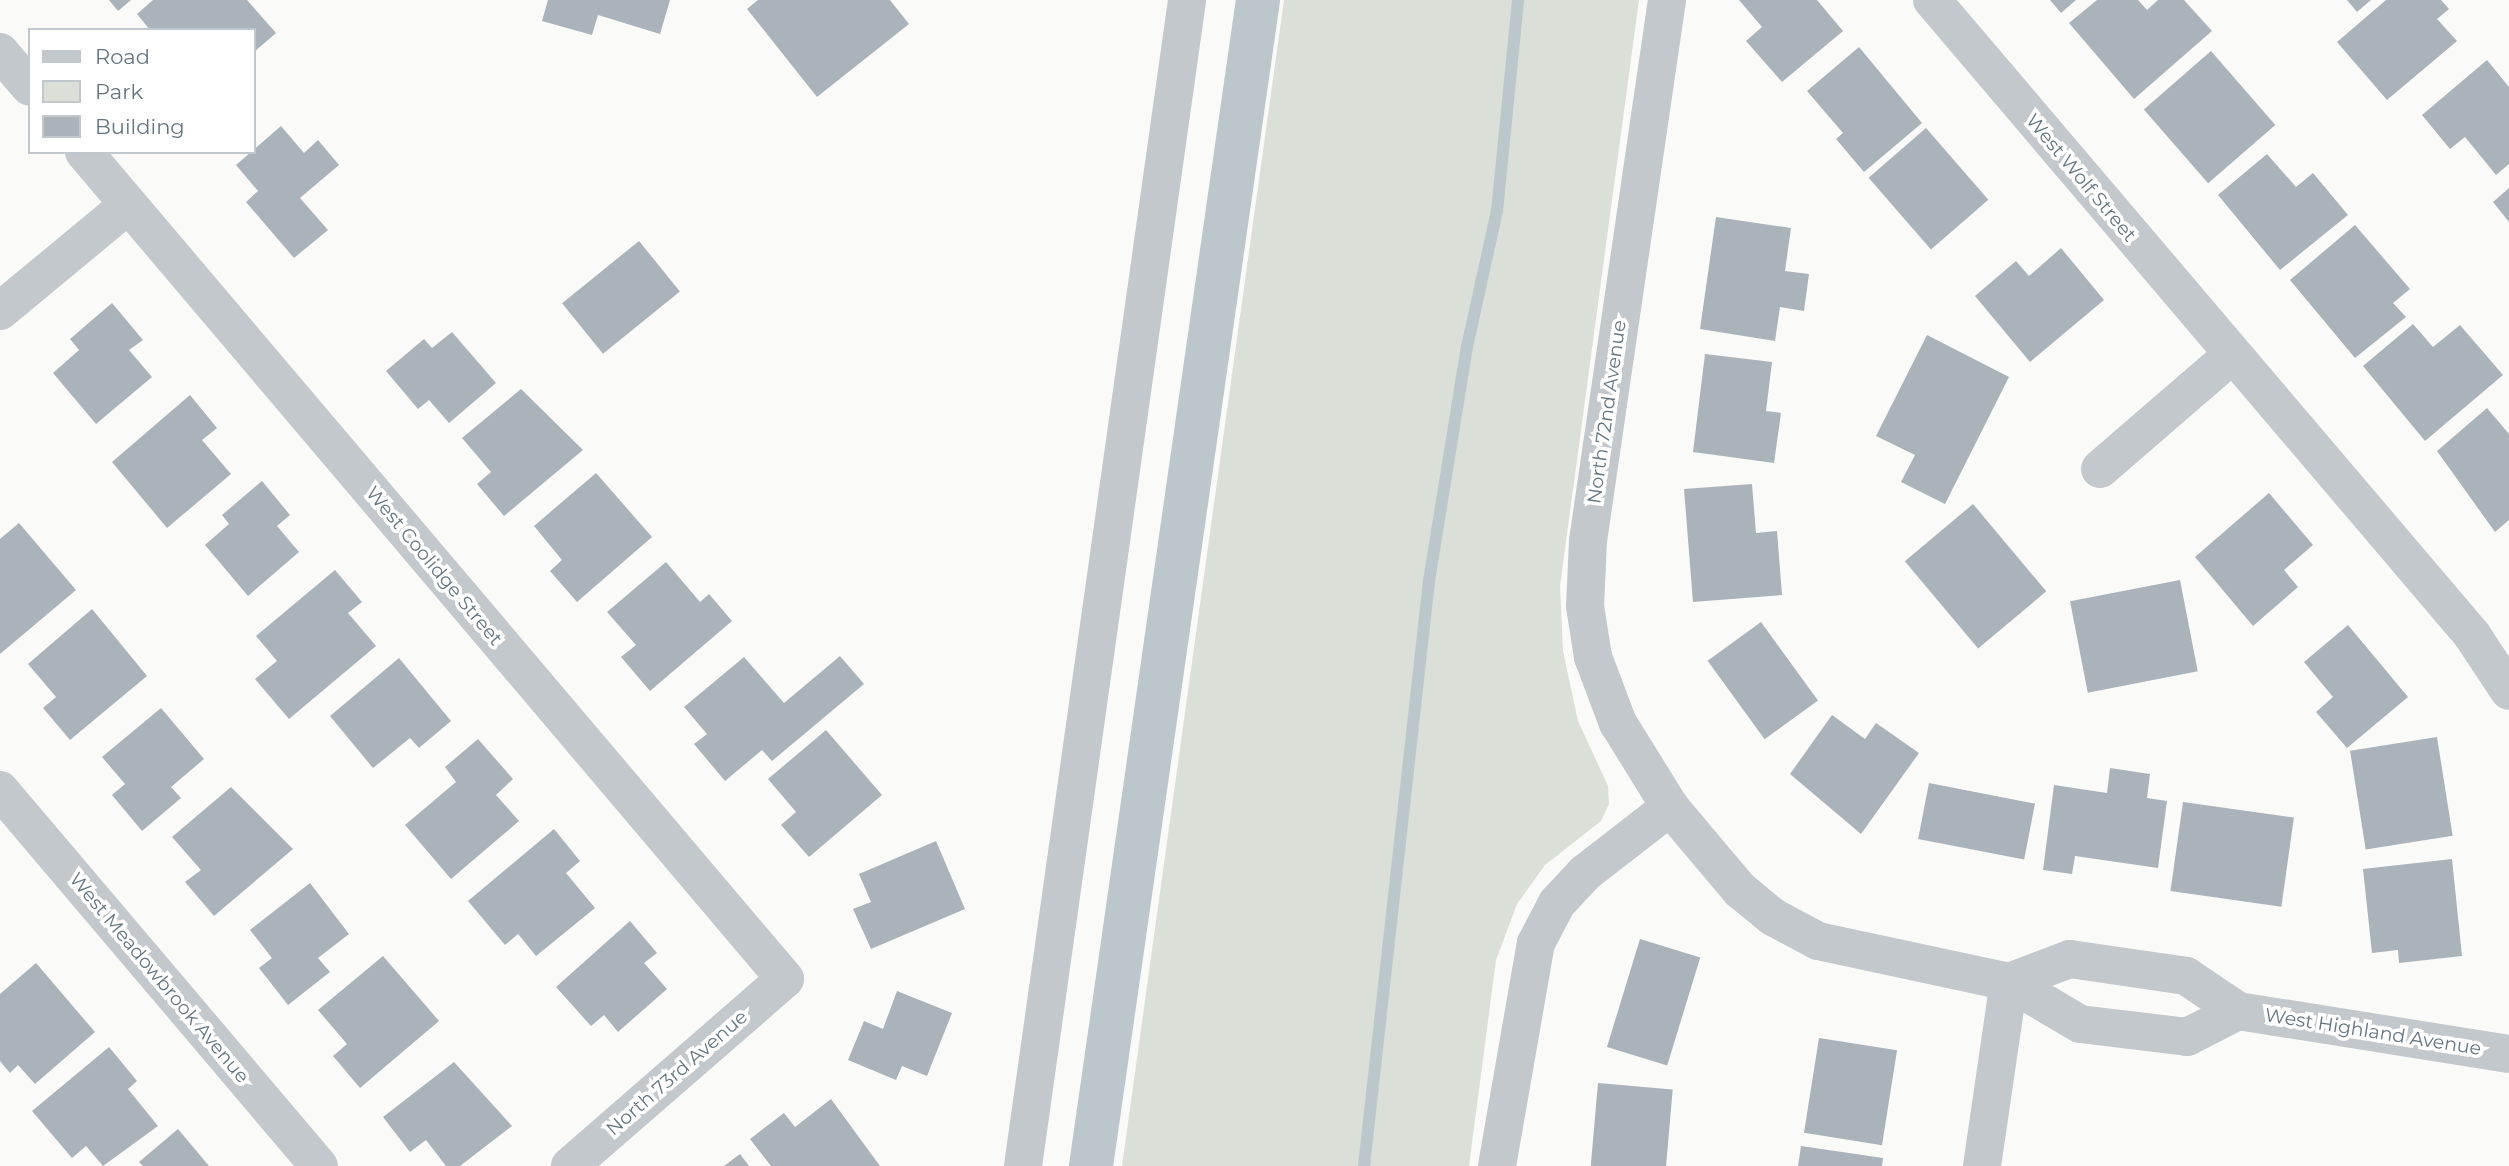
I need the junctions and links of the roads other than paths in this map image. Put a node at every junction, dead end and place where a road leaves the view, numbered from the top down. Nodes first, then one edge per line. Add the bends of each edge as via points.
1 (1187, 0) edge
2 (1667, 0) edge
3 (1932, 0) edge
4 (0, 52) edge
5 (28, 85) edge
6 (86, 154) edge
7 (128, 205) junction
8 (0, 312) edge
9 (2231, 356) junction
10 (2100, 469) dead end
11 (2509, 691) edge
12 (0, 790) edge
13 (1670, 807) junction
14 (785, 979) joint
15 (2009, 982) junction
16 (2238, 1011) junction
17 (2509, 1054) edge
18 (318, 1166) edge
19 (570, 1166) edge
20 (1023, 1166) edge
21 (1497, 1166) edge
22 (1982, 1166) edge

1 - 20 street
2 - 13 street, North 72nd Avenue via 1588,541 1585,606 1593,657 1618,723
3 - 9 street, West Wolf Street
4 - 5 street
6 - 7 street, West Coolidge Street
7 - 8 street
7 - 14 street, West Coolidge Street
9 - 10 street
9 - 11 street, West Wolf Street via 2472,635
12 - 18 street, West Meadowbrook Avenue
13 - 15 street, West Highland Avenue via 1740,890 1807,935 1867,955
13 - 21 street via 1585,873 1558,903 1536,943
14 - 19 street, North 73rd Avenue
15 - 16 street, West Highland Avenue via 2070,958 2186,976
15 - 16 street, West Highland Avenue via 2080,1024 2187,1037
15 - 22 street
16 - 17 street, West Highland Avenue

